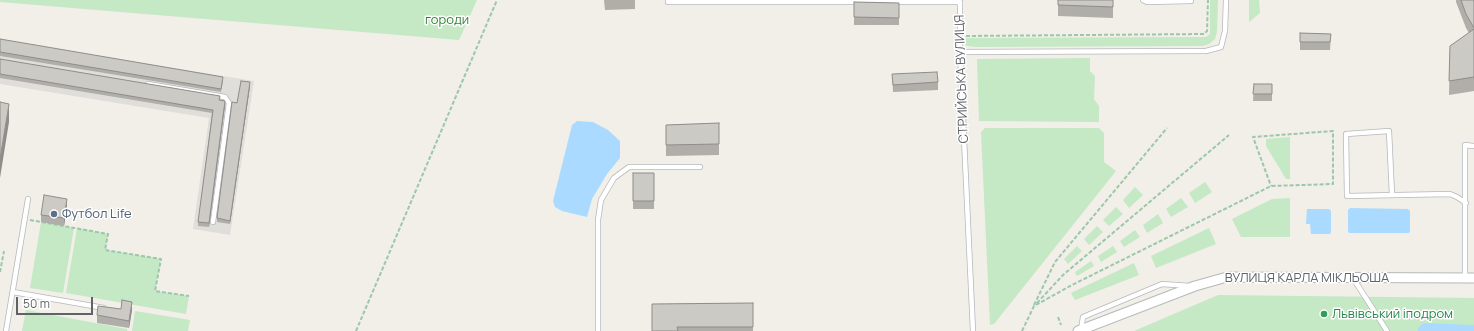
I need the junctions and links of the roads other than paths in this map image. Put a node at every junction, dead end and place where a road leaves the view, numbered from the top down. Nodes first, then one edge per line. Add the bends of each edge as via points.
1 (668, 0) edge
2 (1143, 0) edge
3 (1226, 0) edge
4 (961, 1) edge
5 (1191, 1) edge
6 (960, 52) junction
7 (140, 83) edge
8 (1474, 146) edge
9 (700, 167) dead end
10 (1392, 195) junction
11 (28, 199) dead end
12 (1466, 203) junction
13 (213, 222) dead end
14 (1353, 278) junction
15 (1470, 278) edge
16 (1195, 286) junction
17 (13, 292) junction
18 (110, 309) edge
19 (6, 331) edge
20 (598, 331) edge
21 (973, 331) edge
22 (1080, 331) edge
23 (1387, 331) edge

1 - 4 lane, СТРИЙСЬКА ВУЛИЦЯ
2 - 5 lane
3 - 6 lane via 1225,31 1221,47 1206,51
4 - 6 lane, СТРИЙСЬКА ВУЛИЦЯ
6 - 21 lane, СТРИЙСЬКА ВУЛИЦЯ
7 - 13 lane via 225,97 229,103
8 - 12 lane via 1465,145
9 - 20 lane via 629,167 614,178 601,200 598,220
10 - 10 lane via 1347,196 1346,134 1389,131
10 - 12 lane via 1450,194
11 - 17 lane
12 - 15 lane
14 - 15 street, ВУЛИЦЯ КАРЛА МІКЛЬОША
14 - 16 street, ВУЛИЦЯ КАРЛА МІКЛЬОША via 1227,277
14 - 23 lane
16 - 22 street, ВУЛИЦЯ КАРЛА МІКЛЬОША
16 - 22 lane via 1162,284 1083,316
17 - 18 lane
17 - 19 lane

